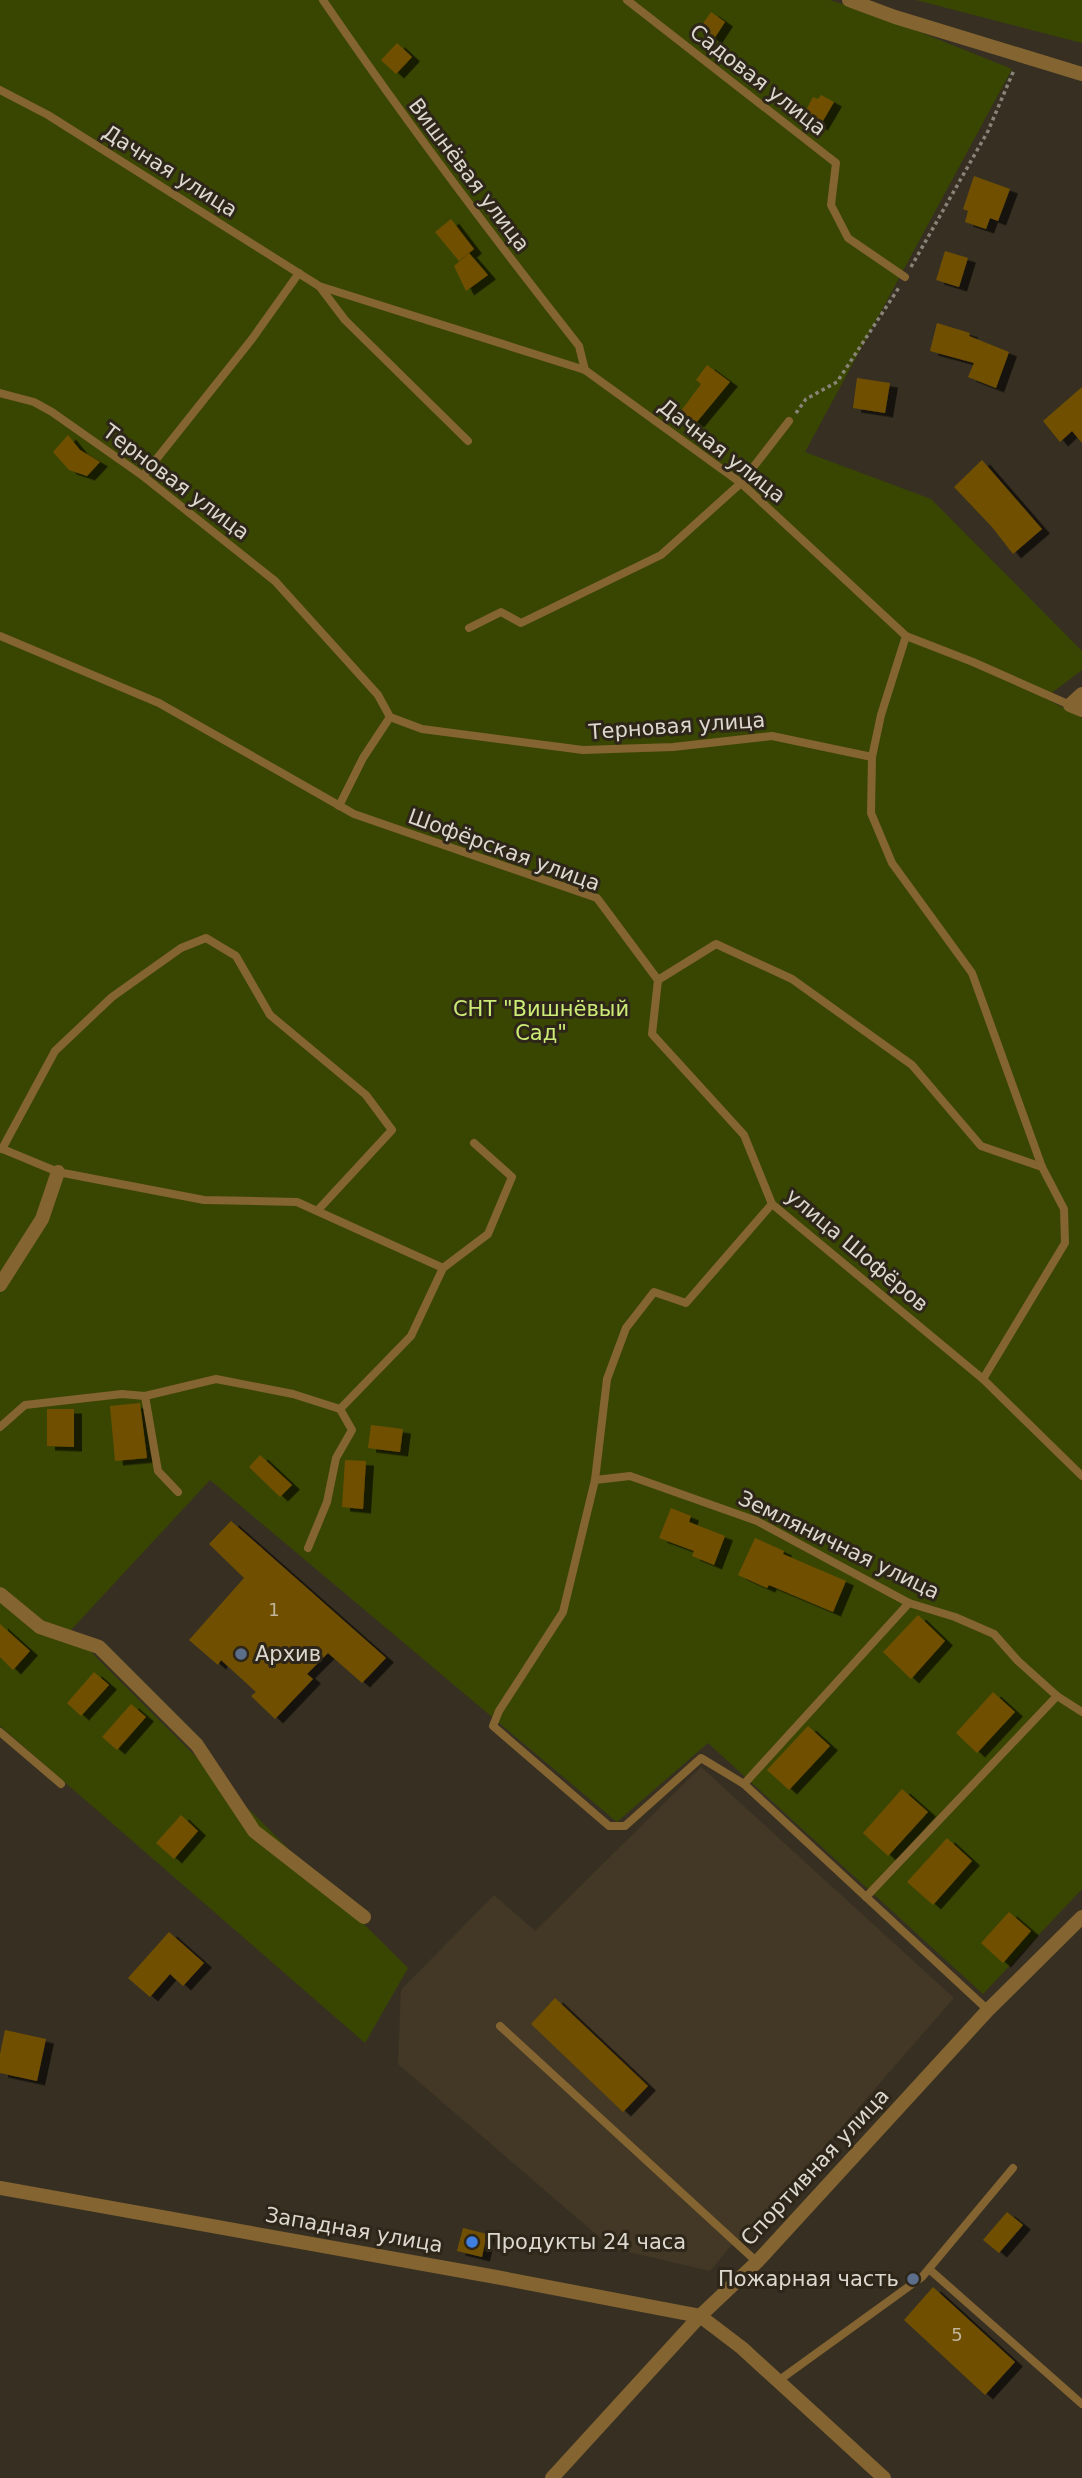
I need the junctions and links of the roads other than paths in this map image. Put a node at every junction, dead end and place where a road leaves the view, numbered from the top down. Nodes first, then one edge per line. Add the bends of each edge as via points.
1 (323, 0) edge
2 (626, 0) edge
3 (849, 0) edge
4 (1082, 74) edge
5 (0, 90) edge
6 (299, 273) junction
7 (905, 277) road end
8 (319, 286) junction
9 (585, 370) junction
10 (0, 393) edge
11 (789, 421) road end
12 (468, 440) dead end
13 (143, 476) junction
14 (741, 483) junction
15 (469, 628) dead end
16 (0, 636) edge
17 (906, 636) junction
18 (1082, 694) edge
19 (1076, 708) edge
20 (390, 717) junction
21 (873, 757) junction
22 (339, 806) junction
23 (658, 980) junction
24 (474, 1143) dead end
25 (1, 1149) edge
26 (1042, 1167) junction
27 (58, 1172) junction
28 (772, 1204) junction
29 (318, 1210) junction
30 (443, 1268) junction
31 (0, 1285) edge
32 (983, 1379) junction
33 (145, 1396) junction
34 (340, 1409) junction
35 (0, 1427) edge
36 (1082, 1476) edge
37 (595, 1480) junction
38 (178, 1492) dead end
39 (308, 1548) dead end
40 (0, 1594) edge
41 (909, 1602) junction
42 (1057, 1696) junction
43 (1082, 1712) edge
44 (0, 1732) edge
45 (61, 1784) dead end
46 (744, 1784) junction
47 (866, 1897) junction
48 (364, 1917) dead end
49 (1082, 1917) edge
50 (988, 2010) junction
51 (500, 2026) dead end
52 (1013, 2168) dead end
53 (0, 2189) edge
54 (757, 2262) junction
55 (929, 2269) junction
56 (700, 2316) junction
57 (778, 2381) junction
58 (1082, 2404) edge
59 (552, 2478) edge
60 (884, 2478) edge

1 - 9 lane, Вишнёвая улица via 482,223 579,346
2 - 7 lane, Садовая улица via 836,163 831,205 848,238
3 - 4 street
5 - 6 lane, Дачная улица via 48,114
6 - 8 lane, Дачная улица
6 - 13 lane
8 - 9 lane, Дачная улица
8 - 12 lane, Дачная улица via 345,320
9 - 14 lane, Дачная улица
10 - 13 lane, Терновая улица via 52,412
11 - 14 lane
13 - 20 lane, Терновая улица via 275,581 378,695
14 - 15 lane via 661,555 521,623 501,612
14 - 17 lane, Дачная улица
16 - 22 lane, Шофёрская улица via 159,703
17 - 19 lane, Дачная улица
17 - 21 lane
18 - 19 street
20 - 21 lane, Терновая улица via 422,729 583,750 673,747 772,736
20 - 22 lane
21 - 26 lane via 871,813 892,863 972,973
22 - 23 lane, Шофёрская улица via 597,898
23 - 26 lane via 716,944 792,979 912,1065 981,1146
23 - 28 lane, улица Шофёров via 652,1034 744,1135
24 - 30 lane via 512,1177 488,1234
25 - 27 lane
25 - 29 lane via 55,1051 112,997 181,948 206,938 236,956 270,1015 366,1095 392,1130
26 - 32 lane via 1064,1209 1065,1243
27 - 29 lane via 204,1200 297,1202
27 - 31 street via 43,1219
28 - 32 lane, улица Шофёров
28 - 37 lane via 686,1303 654,1292 626,1328 607,1380
29 - 30 lane
30 - 34 lane via 411,1336
32 - 36 lane, улица Шофёров
33 - 34 lane via 216,1379 293,1394
33 - 35 lane via 122,1394 25,1405
33 - 38 lane via 158,1471
34 - 39 lane via 352,1430 337,1458 327,1502
37 - 41 lane, Земляничная улица via 630,1476 757,1521
37 - 46 lane via 563,1612 493,1726 609,1826 625,1826 701,1758
40 - 48 street via 40,1627 99,1647 197,1745 254,1831
41 - 42 lane, Земляничная улица via 994,1634
41 - 46 lane
42 - 43 lane, Земляничная улица
42 - 47 lane
44 - 45 lane
46 - 47 lane
47 - 50 lane
49 - 50 street, Спортивная улица
50 - 54 street, Спортивная улица
51 - 54 lane
52 - 55 lane
53 - 56 street, Западная улица
54 - 56 street, Спортивная улица
55 - 57 lane
55 - 58 lane
56 - 57 street
56 - 59 street, Спортивная улица
57 - 60 street

